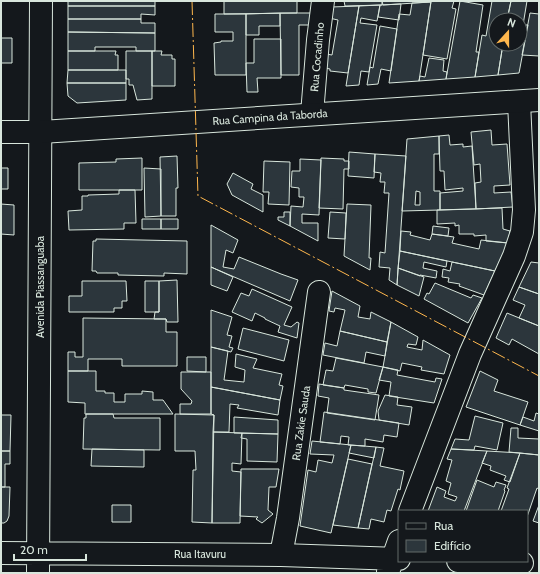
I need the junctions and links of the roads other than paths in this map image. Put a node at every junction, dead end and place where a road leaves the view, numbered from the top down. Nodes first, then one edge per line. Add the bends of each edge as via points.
1 (41, 1) edge
2 (323, 1) edge
3 (529, 101) edge
4 (312, 114) junction
5 (1, 132) edge
6 (41, 132) junction
7 (319, 292) dead end
8 (410, 510) edge
9 (1, 552) edge
10 (281, 555) junction
11 (394, 558) edge
12 (490, 562) edge
13 (38, 563) edge
14 (522, 563) dead end

1 - 6 street, Avenida Piassanguaba
2 - 4 street, Rua Cocadinho
3 - 4 street, Rua Campina da Taborda
3 - 8 street via 522,232 514,256 470,354
4 - 6 street, Rua Campina da Taborda
5 - 6 street, Rua Campina da Taborda
6 - 13 street, Avenida Piassanguaba
7 - 10 street, Rua Zakie Sauda
9 - 13 street, Rua Itavuru
10 - 11 street, Rua Itavuru
10 - 13 street, Rua Itavuru
12 - 14 street

